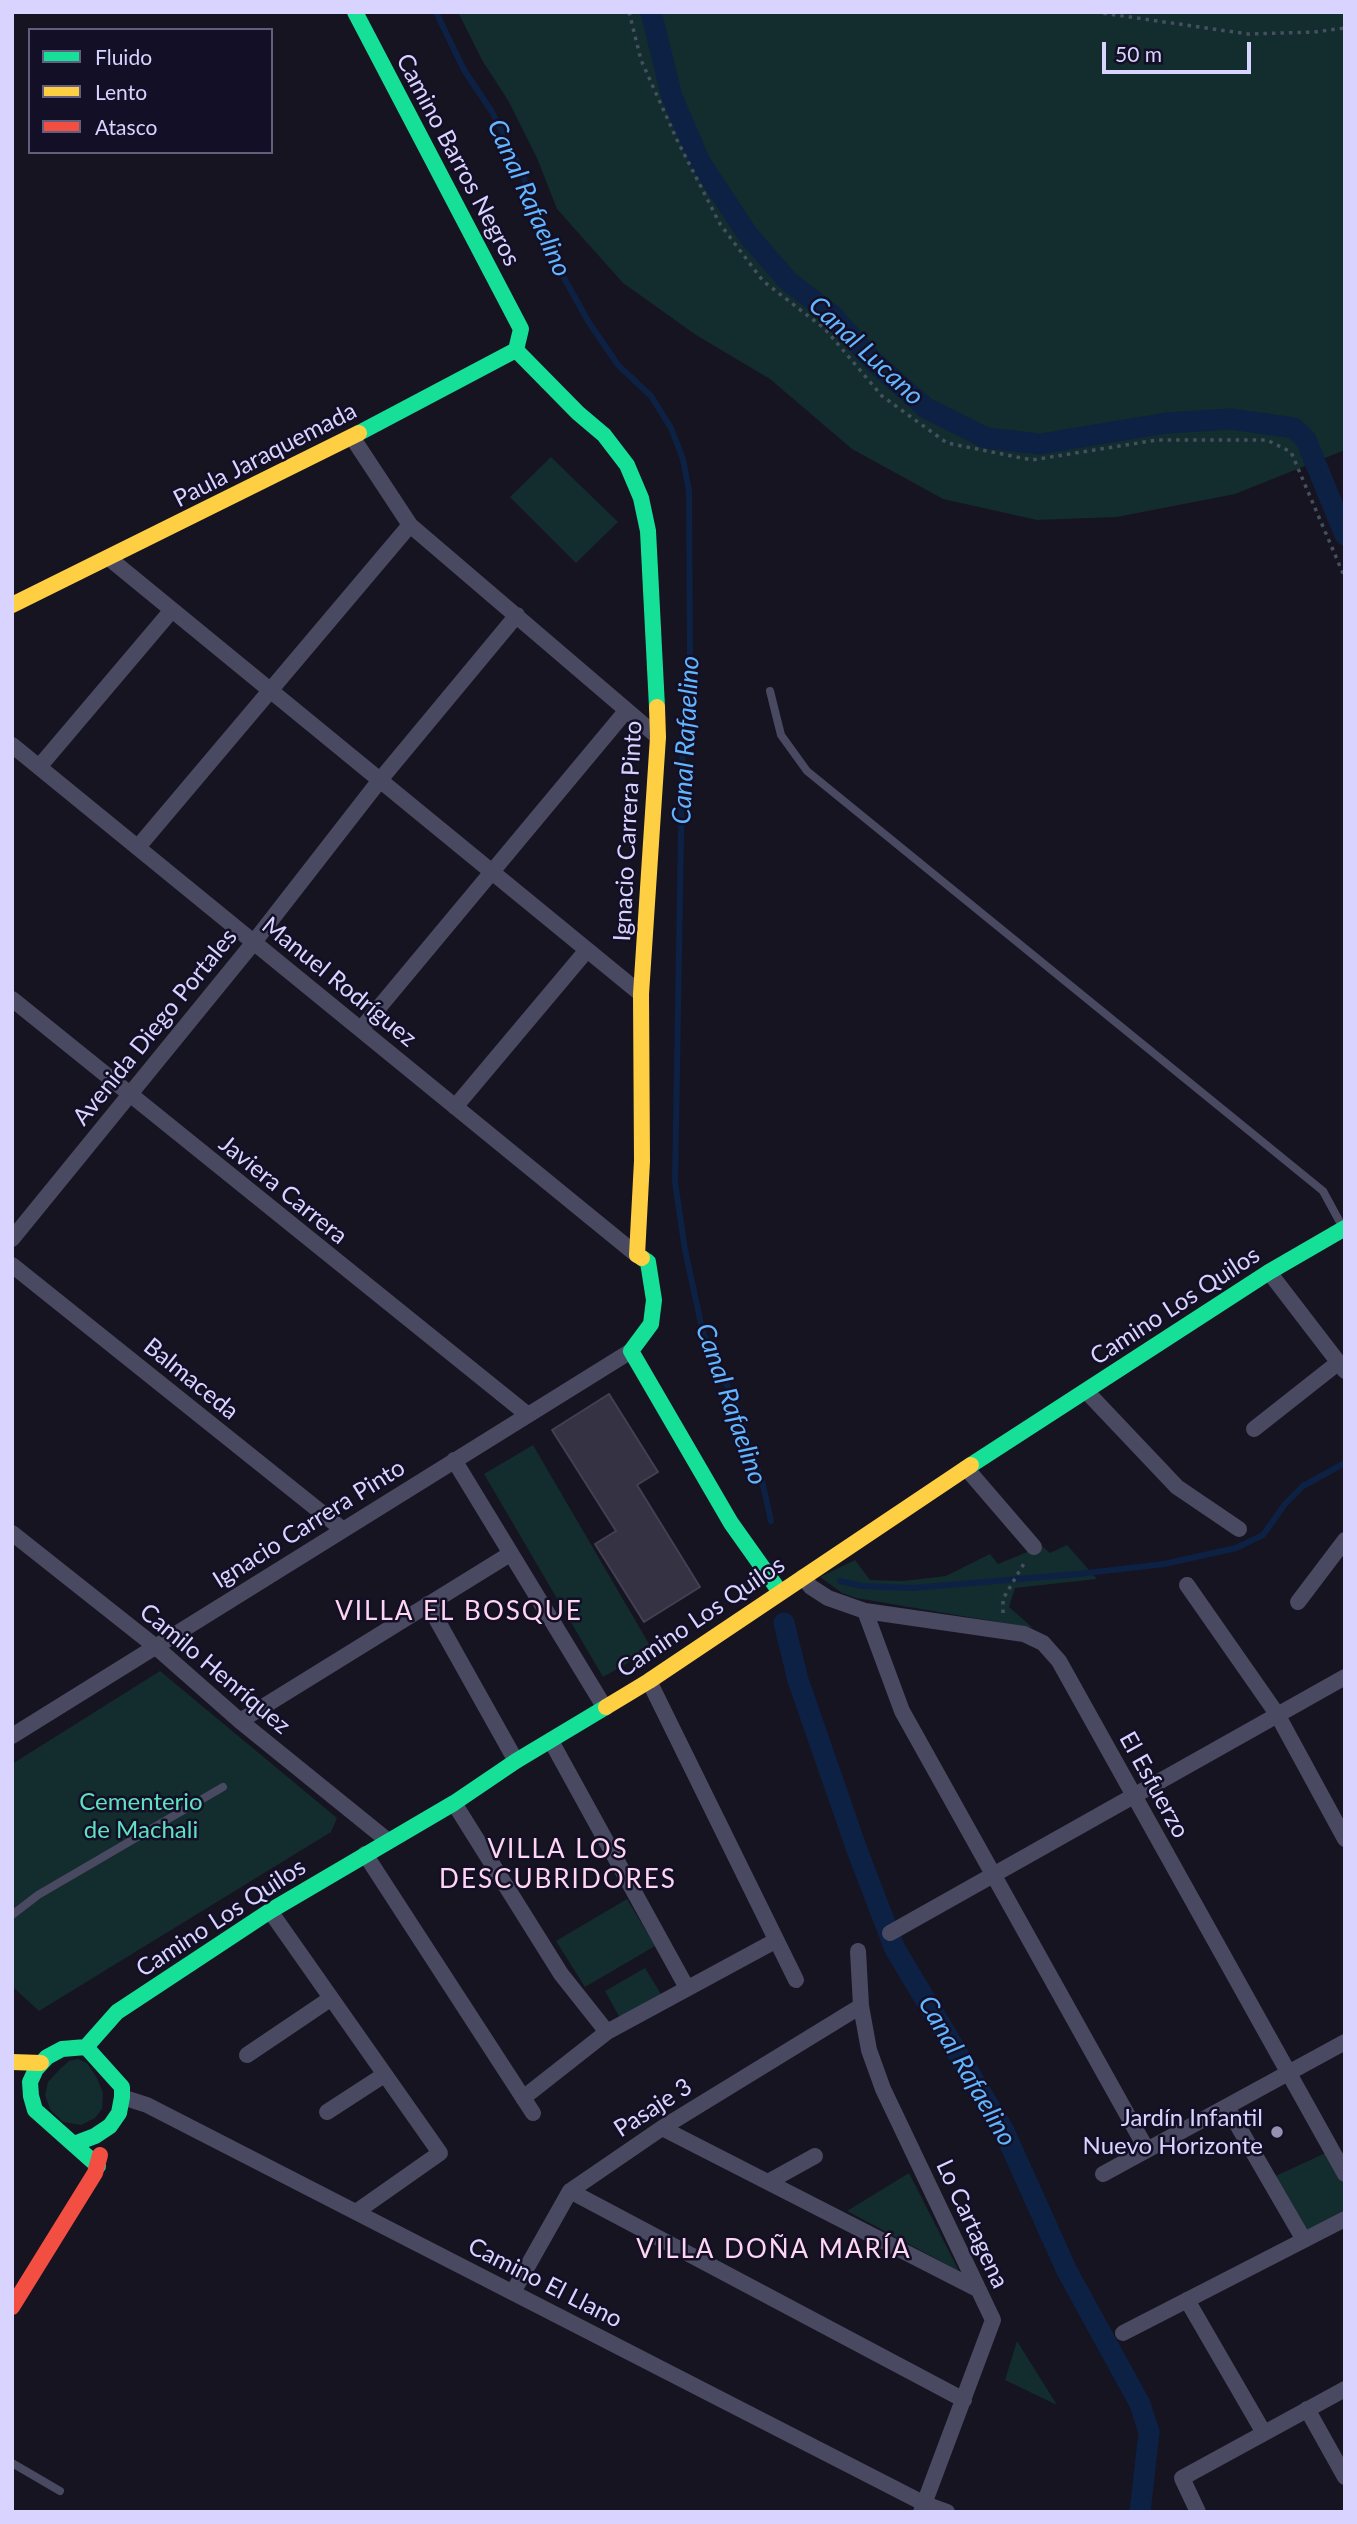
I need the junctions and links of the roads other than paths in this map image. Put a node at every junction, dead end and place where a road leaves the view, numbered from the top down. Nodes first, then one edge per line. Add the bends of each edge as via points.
1 (355, 12) edge
2 (516, 350) junction
3 (352, 437) junction
4 (410, 525) junction
5 (110, 559) junction
6 (12, 605) edge
7 (172, 610) junction
8 (517, 615) junction
9 (272, 691) junction
10 (770, 691) dead end
11 (626, 711) junction
12 (659, 737) junction
13 (12, 745) edge
14 (39, 767) junction
15 (380, 780) junction
16 (138, 847) junction
17 (491, 871) junction
18 (254, 942) junction
19 (587, 950) junction
20 (641, 994) junction
21 (12, 999) edge
22 (360, 1029) junction
23 (129, 1096) junction
24 (455, 1107) junction
25 (1344, 1228) edge
26 (12, 1239) edge
27 (636, 1255) junction
28 (12, 1265) edge
29 (1269, 1272) junction
30 (631, 1351) junction
31 (1342, 1366) edge
32 (1086, 1391) junction
33 (528, 1415) junction
34 (1254, 1429) dead end
35 (454, 1460) junction
36 (966, 1468) junction
37 (1239, 1529) dead end
38 (342, 1530) junction
39 (12, 1533) edge
40 (1345, 1540) edge
41 (1034, 1547) dead end
42 (510, 1553) junction
43 (803, 1577) junction
44 (1187, 1584) dead end
45 (780, 1592) junction
46 (1298, 1602) dead end
47 (428, 1604) junction
48 (865, 1611) junction
49 (156, 1647) junction
50 (1345, 1676) edge
51 (649, 1681) junction
52 (605, 1708) junction
53 (1277, 1714) junction
54 (240, 1721) junction
55 (12, 1736) edge
56 (551, 1741) junction
57 (516, 1761) junction
58 (223, 1787) dead end
59 (1134, 1794) junction
60 (454, 1803) junction
61 (1345, 1839) edge
62 (387, 1840) junction
63 (365, 1854) junction
64 (994, 1873) junction
65 (270, 1911) junction
66 (12, 1915) edge
67 (890, 1933) dead end
68 (775, 1941) junction
69 (858, 1951) dead end
70 (796, 1980) dead end
71 (687, 1988) junction
72 (330, 1999) junction
73 (861, 2006) junction
74 (607, 2032) junction
75 (1345, 2042) edge
76 (86, 2047) junction
77 (247, 2055) dead end
78 (12, 2062) edge
79 (41, 2063) junction
80 (1289, 2073) junction
81 (384, 2075) junction
82 (12, 2080) edge
83 (31, 2096) junction
84 (122, 2097) junction
85 (523, 2098) junction
86 (1227, 2107) junction
87 (327, 2112) dead end
88 (533, 2113) dead end
89 (662, 2128) junction
90 (100, 2133) junction
91 (74, 2144) junction
92 (1147, 2150) junction
93 (815, 2156) dead end
94 (98, 2166) junction
95 (1103, 2174) dead end
96 (1345, 2174) edge
97 (768, 2182) junction
98 (570, 2191) junction
99 (356, 2212) junction
100 (1345, 2219) edge
101 (1304, 2240) junction
102 (979, 2290) junction
103 (513, 2292) junction
104 (1187, 2300) junction
105 (12, 2307) edge
106 (1123, 2333) dead end
107 (1345, 2389) edge
108 (964, 2400) junction
109 (1307, 2409) junction
110 (1264, 2433) junction
111 (12, 2463) edge
112 (1345, 2477) edge
113 (60, 2491) dead end
114 (923, 2508) edge
115 (947, 2512) edge
116 (1198, 2512) edge

1 - 2 street, Camino Barros Negros via 521,330
2 - 3 street, Paula Jaraquemada
2 - 12 street, Ignacio Carrera Pinto via 604,435 628,466 641,498 648,531
3 - 4 street
3 - 5 street, Paula Jaraquemada
4 - 8 street
4 - 9 street
5 - 6 street, Paula Jaraquemada
5 - 7 street
7 - 9 street
7 - 14 street
8 - 11 street
8 - 15 street, Avenida Diego Portales
9 - 15 street
9 - 16 street
10 - 25 lane via 781,735 807,771 1323,1191
11 - 12 street
11 - 17 street
12 - 20 street, Ignacio Carrera Pinto
13 - 14 street, Manuel Rodríguez
14 - 16 street, Manuel Rodríguez
15 - 17 street
15 - 18 street, Avenida Diego Portales
16 - 18 street, Manuel Rodríguez
17 - 19 street
17 - 22 street
18 - 22 street, Manuel Rodríguez
18 - 23 street, Avenida Diego Portales
19 - 20 street
19 - 24 street
20 - 27 street, Ignacio Carrera Pinto via 642,1161
21 - 23 street, Javiera Carrera
22 - 24 street, Manuel Rodríguez
23 - 26 street, Avenida Diego Portales
23 - 33 street, Javiera Carrera
24 - 27 street, Manuel Rodríguez
25 - 29 street, Camino Los Quilos
27 - 30 street, Ignacio Carrera Pinto via 648,1262 654,1300 651,1324
28 - 38 street, Balmaceda
29 - 31 street
29 - 32 street, Camino Los Quilos
30 - 33 street, Ignacio Carrera Pinto
30 - 45 street via 732,1523
31 - 34 street
32 - 36 street, Camino Los Quilos
32 - 37 street via 1177,1486
33 - 35 street, Ignacio Carrera Pinto
35 - 38 street, Ignacio Carrera Pinto
35 - 42 street
36 - 41 street
36 - 43 street, Camino Los Quilos
38 - 49 street, Ignacio Carrera Pinto
39 - 49 street, Camilo Henríquez
40 - 46 street
42 - 47 street
42 - 52 street
43 - 45 street, Camino Los Quilos
43 - 48 street, El Esfuerzo via 828,1598
44 - 53 street
45 - 51 street, Camino Los Quilos
47 - 54 street
47 - 57 street
48 - 59 street, El Esfuerzo via 1024,1634 1043,1643 1059,1661
48 - 64 street via 902,1711
49 - 54 street, Camilo Henríquez
49 - 55 street, Ignacio Carrera Pinto
50 - 53 street
51 - 52 street, Camino Los Quilos
51 - 68 street
52 - 56 street, Camino Los Quilos
53 - 59 street
53 - 61 street
54 - 62 street, Camilo Henríquez
56 - 57 street, Camino Los Quilos
56 - 71 street
57 - 60 street, Camino Los Quilos
58 - 66 lane via 38,1895
59 - 64 street
59 - 80 street, El Esfuerzo
60 - 62 street, Camino Los Quilos
60 - 74 street via 561,1974
62 - 63 street, Camino Los Quilos
63 - 65 street, Camino Los Quilos
63 - 85 street
64 - 67 street
64 - 92 street
65 - 72 street
65 - 76 street, Camino Los Quilos via 117,2012
68 - 70 street
68 - 71 street
69 - 73 street, Lo Cartagena
71 - 74 street
72 - 77 street
72 - 81 street
73 - 89 street, Pasaje 3
73 - 102 street, Lo Cartagena via 869,2050 883,2089
74 - 85 street
75 - 80 street
76 - 79 street via 62,2049
76 - 84 street via 122,2087
78 - 79 street
79 - 83 street via 30,2082
80 - 86 street
80 - 96 street, El Esfuerzo
81 - 87 street
81 - 99 street via 440,2153
82 - 83 street
83 - 91 street via 35,2110
84 - 90 street via 119,2113
84 - 99 street, Camino El Llano via 147,2105
85 - 88 street
86 - 92 street
86 - 101 street
89 - 97 street
89 - 98 street, Pasaje 3
90 - 91 street
90 - 94 street
91 - 94 street
92 - 95 street
93 - 97 street
94 - 105 street
97 - 102 street
98 - 103 street, Pasaje 3
98 - 108 street
99 - 103 street, Camino El Llano
100 - 101 street
101 - 104 street
102 - 108 street, Lo Cartagena via 993,2320
103 - 114 street, Camino El Llano
104 - 106 street
104 - 110 street
107 - 109 street
108 - 114 street, Lo Cartagena
109 - 110 street
109 - 112 street
110 - 116 street via 1182,2478
111 - 113 lane
114 - 115 street, Camino El Llano

